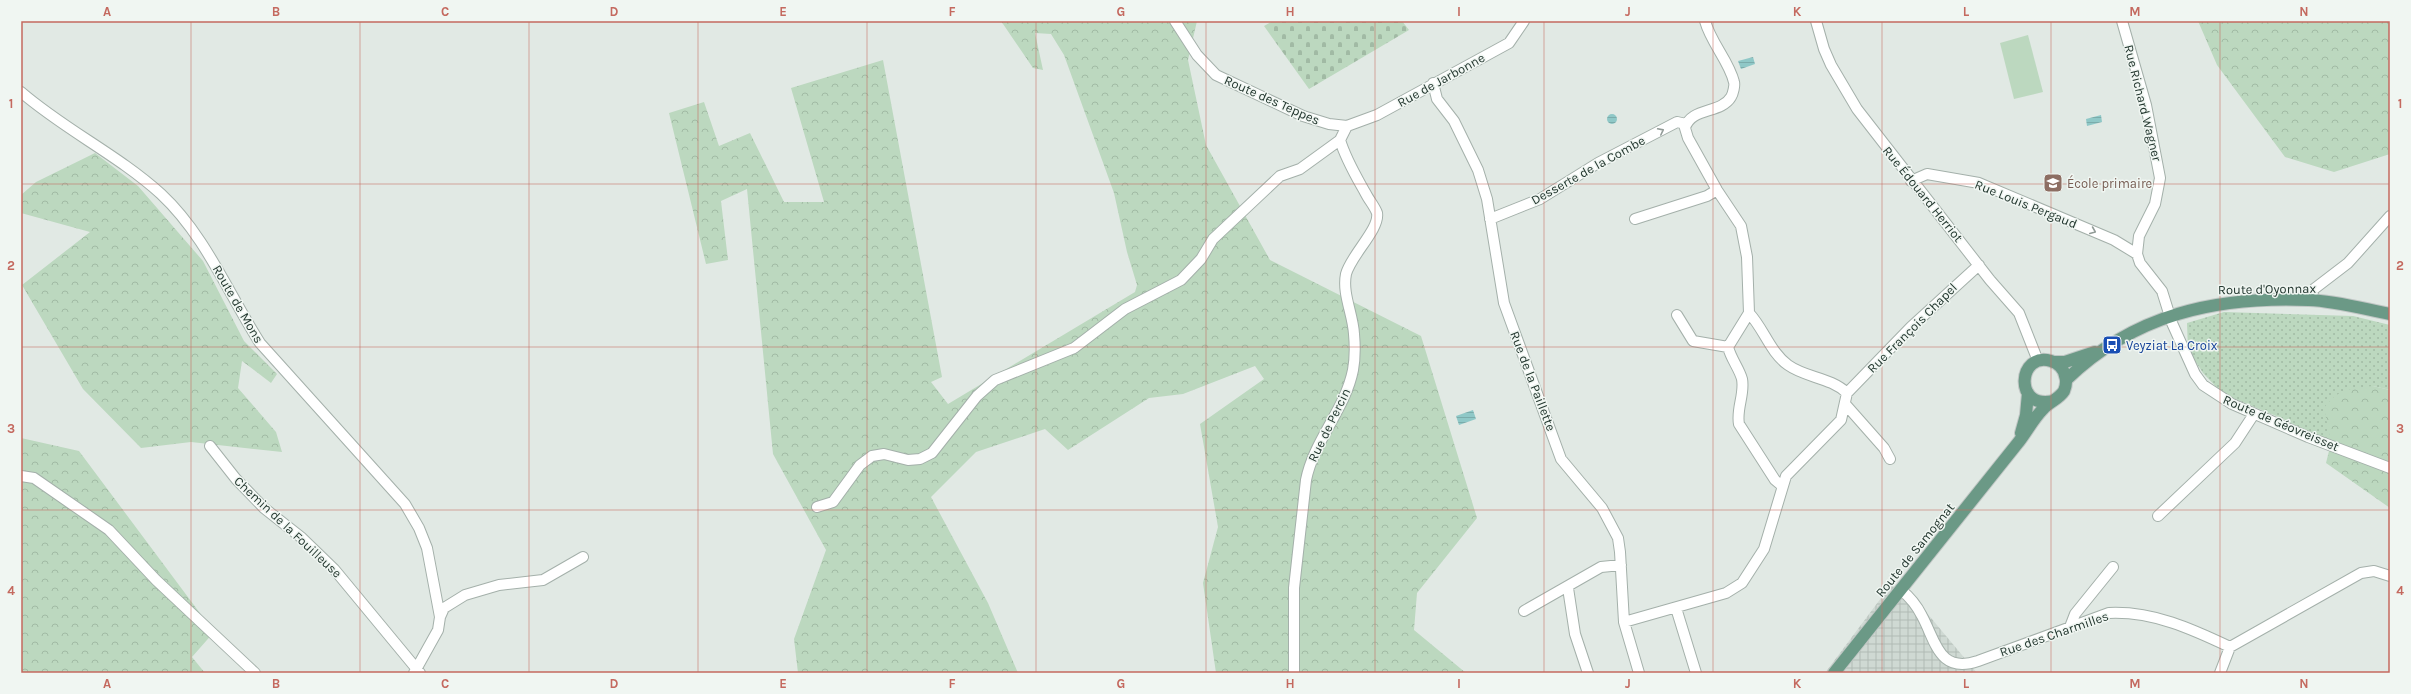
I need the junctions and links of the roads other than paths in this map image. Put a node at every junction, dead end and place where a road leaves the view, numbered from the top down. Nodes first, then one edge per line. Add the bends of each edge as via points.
1 (1176, 21) edge
2 (1513, 21) edge
3 (1524, 21) edge
4 (1705, 21) edge
5 (1816, 21) edge
6 (2122, 21) edge
7 (1517, 32) junction
8 (1433, 83) junction
9 (21, 92) edge
10 (1686, 124) junction
11 (1348, 126) junction
12 (1340, 140) junction
13 (1911, 180) junction
14 (1717, 190) junction
15 (2390, 216) edge
16 (1490, 219) junction
17 (1635, 219) dead end
18 (2137, 254) junction
19 (1979, 265) junction
20 (2310, 300) junction
21 (1749, 313) junction
22 (2390, 314) edge
23 (1677, 315) dead end
24 (2169, 315) junction
25 (1728, 347) junction
26 (2107, 348) junction
27 (2038, 361) junction
28 (2054, 362) junction
29 (2066, 380) junction
30 (1847, 392) junction
31 (2028, 394) junction
32 (2053, 400) junction
33 (1846, 405) junction
34 (2254, 414) junction
35 (2017, 444) junction
36 (210, 446) dead end
37 (1890, 458) dead end
38 (2390, 468) edge
39 (21, 476) edge
40 (1781, 485) junction
41 (817, 506) dead end
42 (2158, 516) dead end
43 (583, 557) dead end
44 (1621, 566) junction
45 (2113, 568) dead end
46 (2390, 576) edge
47 (1568, 588) junction
48 (1901, 590) junction
49 (1676, 608) junction
50 (1524, 611) dead end
51 (440, 617) junction
52 (1624, 622) junction
53 (2070, 627) junction
54 (2230, 647) junction
55 (417, 672) edge
56 (255, 673) edge
57 (1294, 673) edge
58 (1588, 673) edge
59 (1639, 673) edge
60 (1696, 673) edge
61 (1834, 673) edge
62 (2220, 673) edge

1 - 11 street, Route des Teppes via 1197,55 1216,75 1303,116 1329,124
2 - 7 street
3 - 7 street, Rue de Jarbonne
4 - 10 street via 1708,34 1734,83 1732,96 1725,104 1697,114
5 - 13 street, Rue Édouard Herriot via 1824,49 1842,85
6 - 18 street, Rue Richard Wagner via 2144,98 2160,178 2155,204 2139,236
7 - 8 street, Rue de Jarbonne via 1509,43
8 - 11 street, Rue de Jarbonne via 1377,115
8 - 16 street, Rue de la Paillette via 1437,99 1449,113 1474,158 1483,184
9 - 51 street, Route de Mons via 115,157 162,195 184,221 211,257 241,314 260,343 405,504 427,548
10 - 14 street via 1688,138
16 -> 10 street, Desserte de la Combe via 1540,199 1598,163 1677,122
11 - 12 street
12 - 41 street via 1300,169 1280,176 1213,239 1201,259 1181,280 1125,309 1074,348 995,380 977,396 932,453 920,459 908,460 884,454 872,456 860,465 833,502
12 - 57 street, Rue de Percin via 1345,158 1377,213 1375,224 1352,259 1346,274 1345,286 1354,334 1354,368 1348,390 1316,448 1307,475 1294,588
13 -> 18 street, Rue Louis Pergaud via 1923,174 1932,174 1979,183 2114,240
13 - 19 street, Rue Édouard Herriot
14 - 17 street via 1707,196
14 - 21 street via 1741,226 1747,258
15 - 20 street via 2348,263 2314,289
16 - 44 street, Rue de la Paillette via 1504,302 1562,458 1609,518 1618,538
18 - 24 street via 2140,263 2162,291
19 - 27 street, Rue Édouard Herriot via 2019,313
19 - 30 street, Rue François Chapel via 1911,327
20 - 22 main road, Route d'Oyonnax
20 - 24 main road, Route d'Oyonnax via 2232,301
21 - 25 street
21 - 30 street via 1759,324 1778,356 1789,366 1839,385
23 - 25 street via 1693,341
24 - 26 main road
24 - 34 street, Route de Géovreisset via 2187,361 2203,385 2224,400
25 - 40 street via 1731,359 1742,379 1739,424 1775,480
26 - 28 main road via 2065,362
26 - 29 main road
27 - 28 main road
27 - 31 main road via 2032,364 2025,375
28 - 29 main road via 2062,369
29 - 32 main road via 2063,392
30 - 33 street
31 - 32 main road via 2039,401
31 - 35 main road, Route de Samognat via 2026,415
32 - 35 main road, Route de Samognat via 2043,409
33 - 37 street
33 - 40 street via 1841,420 1792,468
34 - 38 street, Route de Géovreisset
34 - 42 street via 2235,443
35 - 48 main road, Route de Samognat
36 - 55 street, Chemin de la Fouilleuse via 236,479 264,508 302,538 352,589
39 - 56 street via 34,478 109,530 156,580
40 - 49 street via 1764,549 1742,583 1726,594
43 - 51 street via 543,580 499,586 465,595 444,608
44 - 47 street via 1601,567
44 - 52 street, Rue de la Paillette
45 - 53 street via 2075,614
46 - 54 street via 2374,571 2361,573
47 - 50 street
47 - 58 street via 1575,634
48 - 53 street, Rue des Charmilles via 1917,606 1941,653 1952,663 1978,661
48 - 61 main road, Route de Samognat
49 - 52 street
49 - 60 street
51 - 55 street via 438,630
52 - 59 street, Rue de la Paillette
53 - 54 street, Rue des Charmilles via 2109,613 2127,613 2160,618
54 - 62 street

